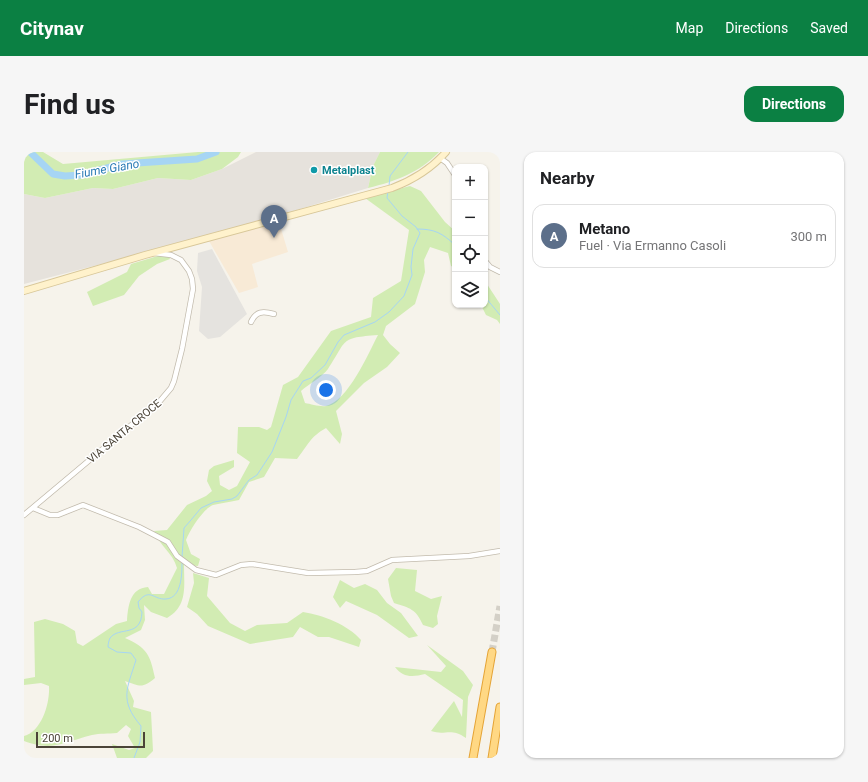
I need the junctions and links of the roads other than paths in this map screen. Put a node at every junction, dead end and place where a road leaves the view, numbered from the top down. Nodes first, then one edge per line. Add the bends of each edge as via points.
1 (446, 152) edge
2 (440, 158) junction
3 (452, 170) edge
4 (153, 253) junction
5 (488, 265) edge
6 (500, 272) edge
7 (24, 291) edge
8 (274, 314) dead end
9 (251, 322) dead end
10 (33, 508) junction
11 (24, 515) edge
12 (500, 551) edge
13 (492, 652) tunnel mouth
14 (500, 707) edge
15 (473, 758) edge
16 (492, 758) edge

1 - 2 main road
2 - 3 street
2 - 4 main road via 413,178 392,188
4 - 7 main road
4 - 10 street, VIA SANTA CROCE via 171,255 181,260 192,279 192,301 171,388 160,401
5 - 6 street
8 - 9 street via 261,312 254,316
10 - 11 street, VIA SANTA CROCE
10 - 12 street via 50,515 58,515 83,505 139,527 168,542 177,556 196,570 216,575 241,565 252,564 308,573 368,571 392,560 470,556
13 - 15 highway
14 - 16 highway

